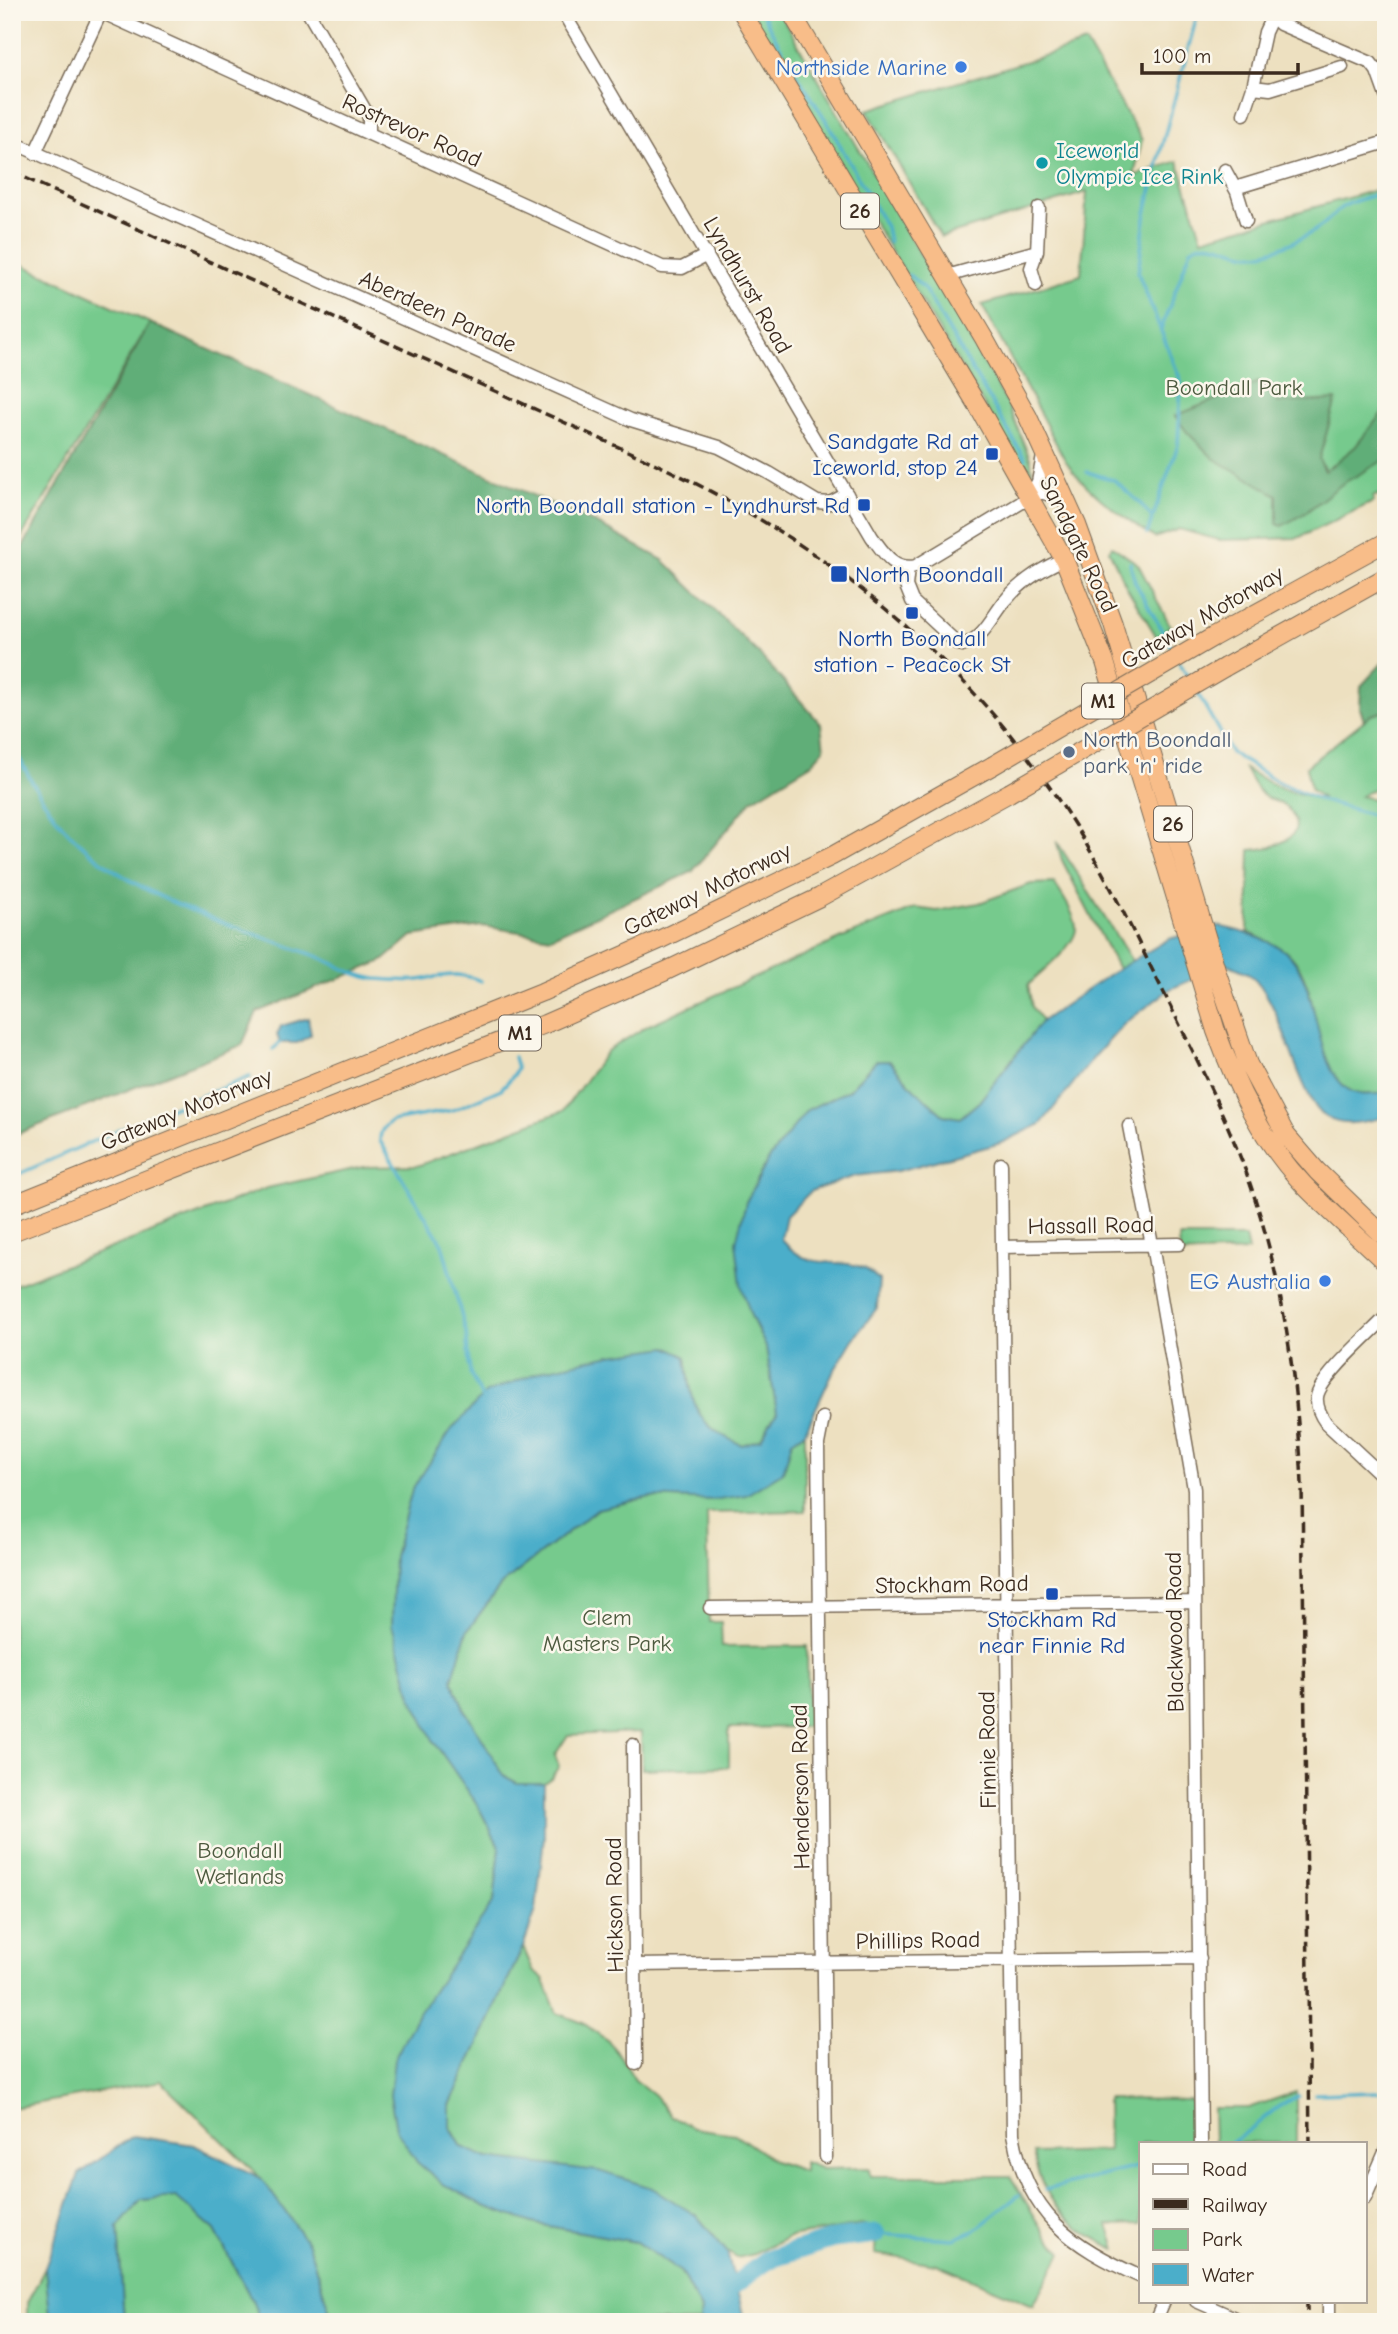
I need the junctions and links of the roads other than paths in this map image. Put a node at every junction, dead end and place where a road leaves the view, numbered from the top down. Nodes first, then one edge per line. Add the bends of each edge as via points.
1 (101, 12) edge
2 (308, 12) edge
3 (563, 12) edge
4 (742, 12) edge
5 (791, 12) edge
6 (1270, 15) edge
7 (1342, 67) dead end
8 (1253, 87) junction
9 (1386, 96) edge
10 (1244, 114) dead end
11 (369, 134) junction
12 (12, 142) edge
13 (1386, 142) edge
14 (35, 153) junction
15 (1225, 170) dead end
16 (1234, 188) junction
17 (1039, 208) dead end
18 (1246, 221) dead end
19 (1037, 251) junction
20 (707, 255) junction
21 (947, 276) junction
22 (1036, 285) dead end
23 (1044, 450) junction
24 (847, 494) junction
25 (1030, 496) junction
26 (1066, 501) junction
27 (1386, 542) edge
28 (1064, 559) junction
29 (908, 568) junction
30 (1386, 577) edge
31 (1190, 913) junction
32 (1129, 1126) dead end
33 (1278, 1139) junction
34 (1001, 1164) dead end
35 (12, 1205) edge
36 (12, 1232) edge
37 (1386, 1238) edge
38 (1179, 1244) dead end
39 (1152, 1245) junction
40 (1003, 1247) junction
41 (1386, 1263) edge
42 (1386, 1317) edge
43 (823, 1418) dead end
44 (1386, 1479) edge
45 (1195, 1602) junction
46 (1006, 1605) junction
47 (819, 1606) junction
48 (710, 1608) dead end
49 (633, 1745) dead end
50 (1200, 1958) junction
51 (1011, 1960) junction
52 (823, 1962) junction
53 (636, 1965) junction
54 (636, 2064) dead end
55 (1201, 2142) edge
56 (1386, 2150) edge
57 (826, 2157) dead end
58 (1366, 2196) edge
59 (1139, 2276) edge
60 (1164, 2302) edge
61 (1201, 2302) edge
62 (1329, 2302) edge
63 (1155, 2322) edge
64 (1244, 2322) edge
65 (1329, 2322) edge

1 - 11 street, Rostrevor Road
1 - 14 street
2 - 11 street via 369,117
3 - 20 street, Lyndhurst Road
4 - 25 highway, Sandgate Road / 26
5 - 21 highway, Sandgate Road / 26
6 - 8 street
6 - 9 street via 1280,24 1371,63
7 - 8 street via 1270,89
8 - 10 street
11 - 20 street, Rostrevor Road via 662,267 682,268
12 - 14 street, Aberdeen Parade
13 - 16 street
14 - 24 street, Aberdeen Parade via 631,421 719,447 817,502 830,503
15 - 16 street
16 - 18 street
17 - 19 street
19 - 21 street
19 - 22 street via 1031,268
20 - 24 street, Lyndhurst Road
21 - 23 highway, Sandgate Road / 26
23 - 25 street via 1038,482
23 - 26 highway, Sandgate Road / 26
24 - 29 street, Lyndhurst Road via 882,551 892,562
25 - 26 street via 1044,493
25 - 28 highway, Sandgate Road / 26
25 - 29 street
26 - 31 highway, Sandgate Road / 26 via 1114,624
27 - 35 highway, Gateway Motorway / M1, bridge via 832,856 659,940 542,992
28 - 29 street via 1028,578 987,627 964,645 912,601 906,586
28 - 31 highway, Sandgate Road / 26 via 1105,662
30 - 36 highway, M1, bridge via 820,897 666,971 545,1024
31 - 33 highway, Sandgate Road / 26 via 1230,1070
32 - 39 street, Blackwood Road
33 - 37 highway, 26
33 - 41 highway, 26 via 1303,1184
34 - 40 street, Finnie Road
38 - 39 street, Hassall Road
39 - 40 street, Hassall Road
39 - 45 street, Blackwood Road via 1194,1489
40 - 46 street, Finnie Road
42 - 44 street via 1325,1379 1317,1396 1326,1423
43 - 47 street, Henderson Road via 818,1444
45 - 46 street, Stockham Road
45 - 50 street, Blackwood Road
46 - 47 street, Stockham Road
46 - 51 street, Finnie Road
47 - 48 street, Stockham Road
47 - 52 street, Henderson Road
49 - 53 street, Hickson Road
50 - 51 street, Phillips Road
50 - 55 street, Blackwood Road
51 - 52 street, Phillips Road
51 - 59 street, Finnie Road via 1013,2134 1021,2167 1040,2205 1059,2228 1094,2254
52 - 53 street, Phillips Road
52 - 57 street, Henderson Road
53 - 54 street, Hickson Road
56 - 58 street
60 - 63 street
61 - 64 street
62 - 65 street

